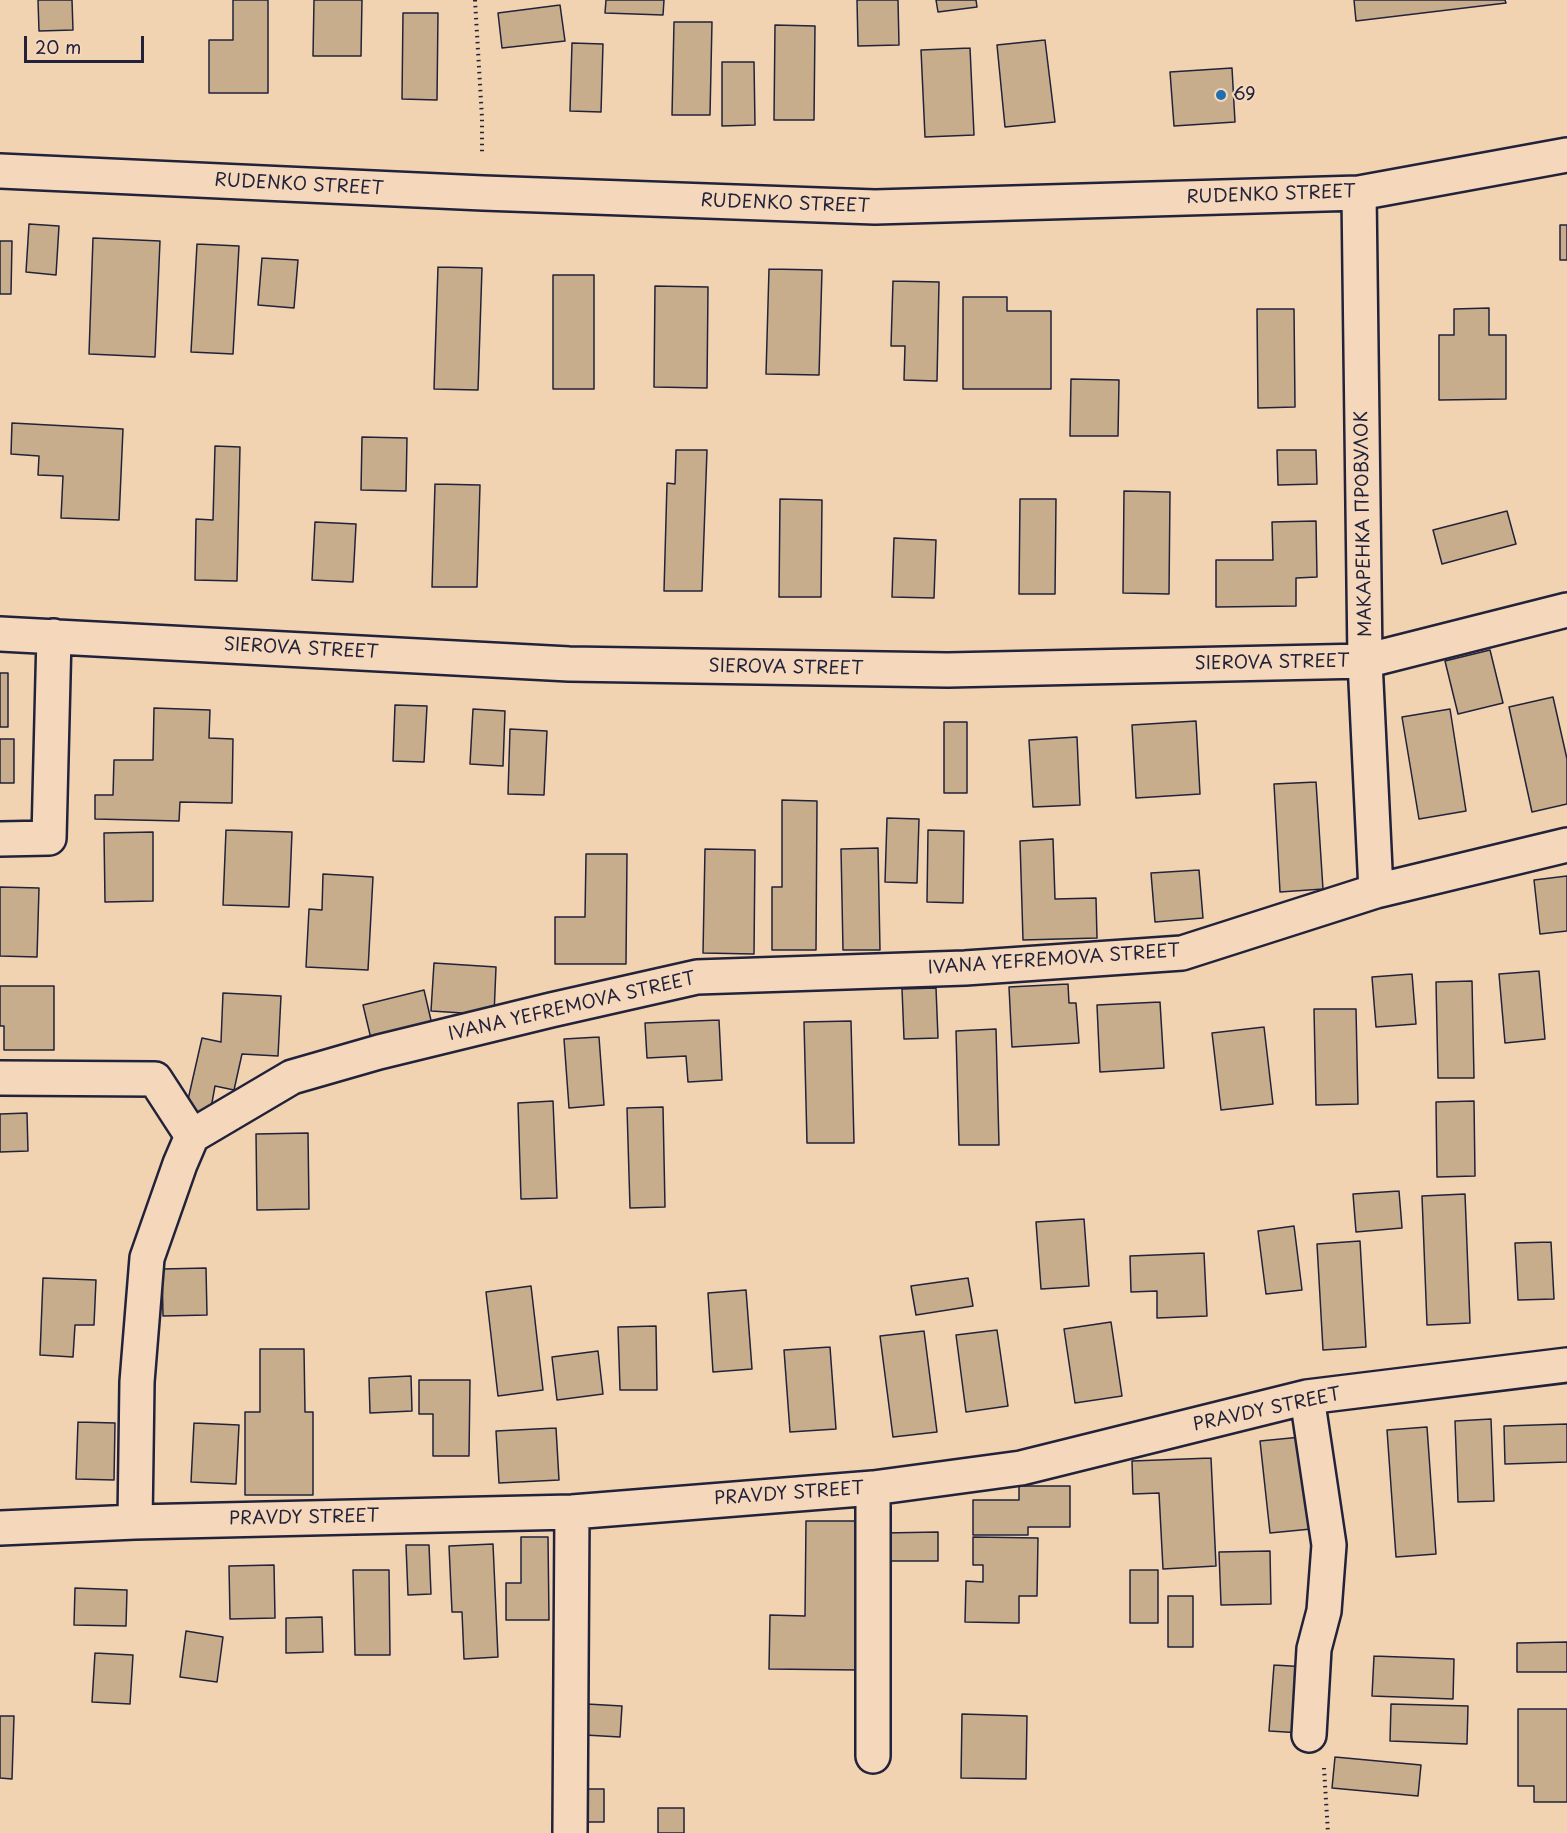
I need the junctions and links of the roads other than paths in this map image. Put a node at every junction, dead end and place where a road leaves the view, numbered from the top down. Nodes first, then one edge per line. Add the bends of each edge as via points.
1 (1567, 155) edge
2 (0, 171) edge
3 (1359, 193) junction
4 (1567, 610) edge
5 (0, 634) edge
6 (54, 636) junction
7 (1365, 661) junction
8 (0, 839) edge
9 (1567, 845) edge
10 (1377, 891) junction
11 (0, 1078) edge
12 (192, 1136) junction
13 (1567, 1365) edge
14 (1307, 1397) junction
15 (873, 1488) junction
16 (572, 1512) junction
17 (135, 1522) junction
18 (0, 1528) edge
19 (1309, 1735) road end
20 (873, 1756) dead end
21 (570, 1831) dead end

1 - 3 street, RUDENKO STREET
2 - 3 street, RUDENKO STREET via 875,207
3 - 7 street, МАКАРЕНКА ПРОВУЛОК
4 - 7 street, SIEROVA STREET
5 - 6 street, SIEROVA STREET
6 - 7 street, SIEROVA STREET via 569,664 948,670
6 - 8 street via 50,838
7 - 10 street, МАКАРЕНКА ПРОВУЛОК
9 - 10 street, IVANA YEFREMOVA STREET
10 - 12 street, IVANA YEFREMOVA STREET via 1182,953 965,968 697,977 379,1052 292,1077
11 - 12 street via 155,1079
12 - 17 street via 147,1258 137,1382
13 - 14 street, PRAVDY STREET
14 - 15 street, PRAVDY STREET via 1021,1468
14 - 19 street via 1329,1545 1324,1611 1314,1649
15 - 16 street, PRAVDY STREET
15 - 20 street
16 - 17 street, PRAVDY STREET
16 - 21 street
17 - 18 street, PRAVDY STREET

